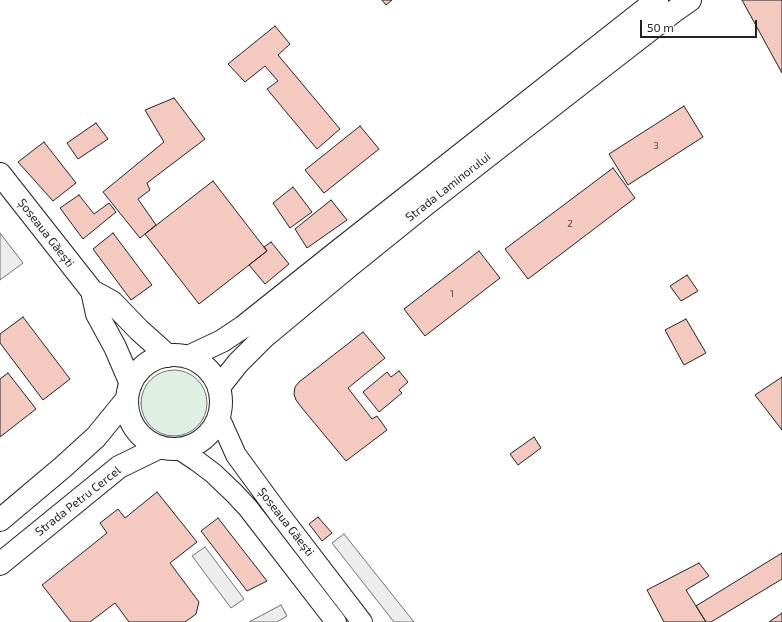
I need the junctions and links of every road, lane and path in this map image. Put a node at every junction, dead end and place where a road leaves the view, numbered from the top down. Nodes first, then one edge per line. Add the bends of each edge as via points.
1 (657, 0) edge
2 (690, 0) edge
3 (0, 174) edge
4 (343, 259) junction
5 (92, 291) junction
6 (178, 356) junction
7 (219, 387) junction
8 (129, 392) junction
9 (219, 417) junction
10 (169, 448) junction
11 (0, 520) edge
12 (0, 564) edge
13 (361, 621) edge
14 (336, 622) edge

1 - 4 main road, Strada Laminorului
2 - 4 main road, Strada Laminorului via 432,200
3 - 5 main road, Șoseaua Găești
4 - 6 main road, Strada Laminorului via 232,335 208,348
4 - 7 main road, Strada Laminorului via 238,362
5 - 6 main road via 112,302 139,330
5 - 8 main road via 97,314 115,347
6 - 7 main road via 199,362 208,370
6 - 8 main road via 156,359 146,365 137,373
7 - 9 main road
8 - 10 main road via 127,408 132,424 149,442
8 - 11 main road via 96,437
9 - 10 main road via 202,440 191,446
9 - 13 main road, Șoseaua Găești via 240,461
10 - 12 main road, Strada Petru Cercel via 119,467
10 - 14 main road, Șoseaua Găești via 197,461 234,493

